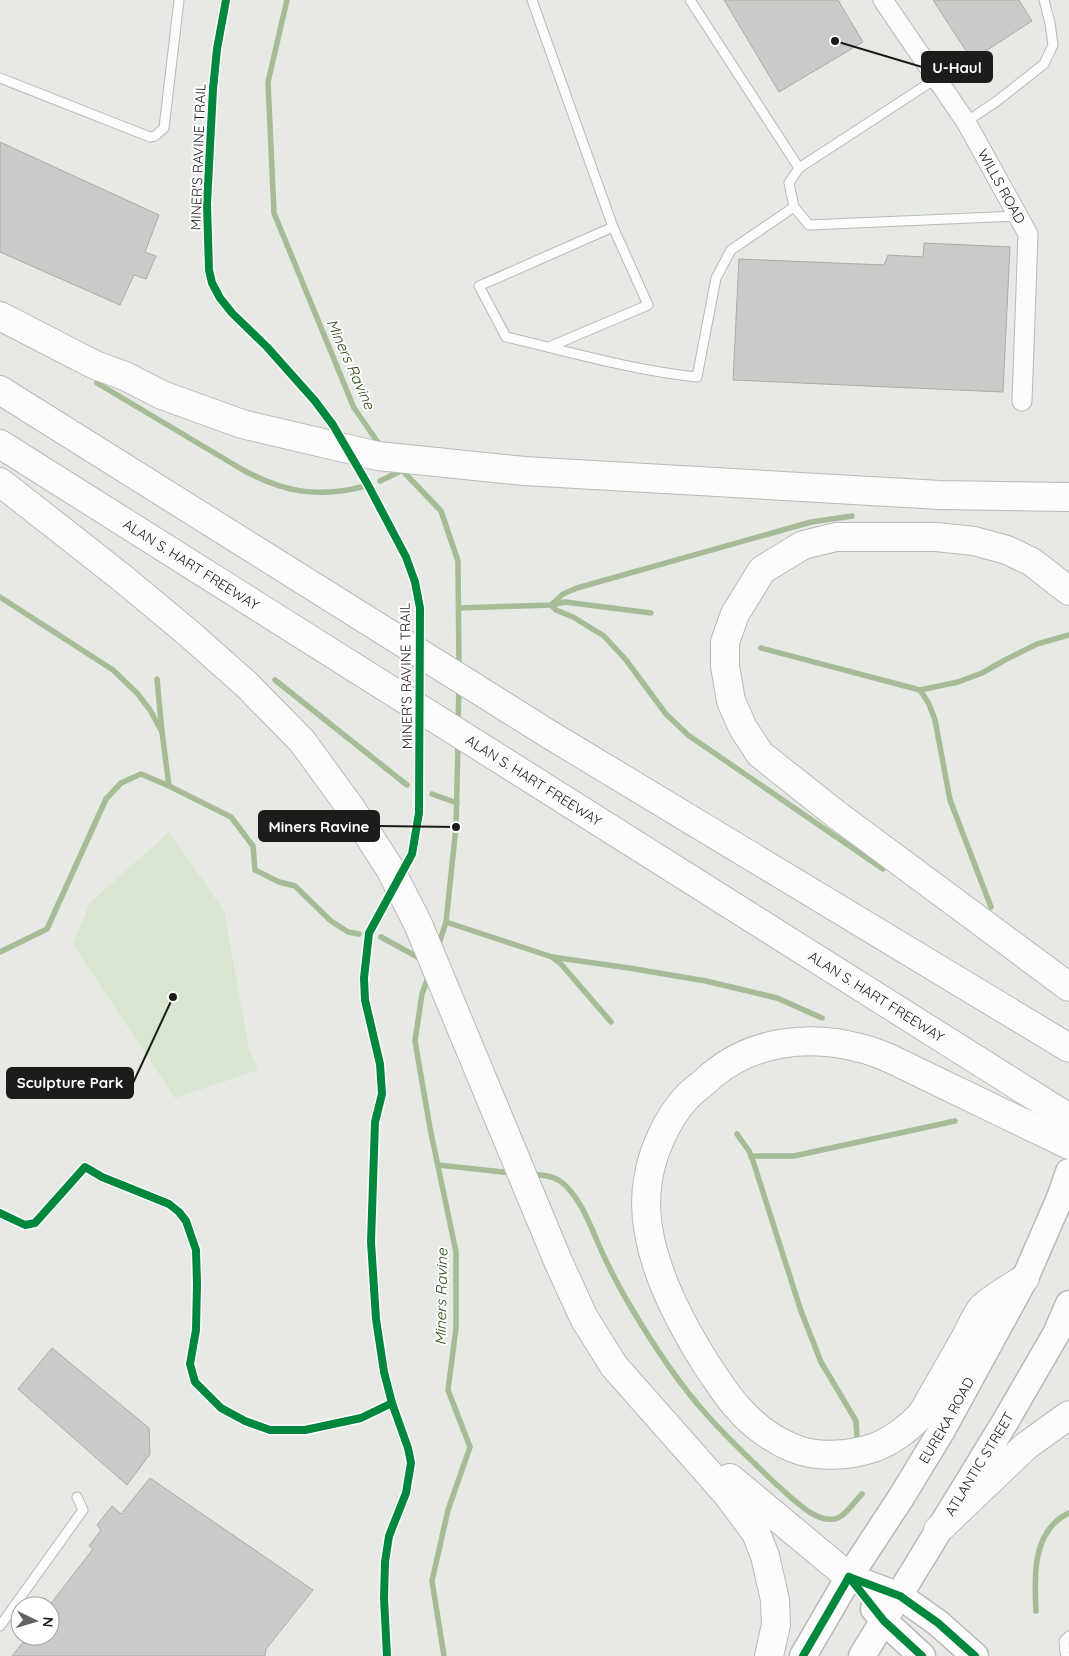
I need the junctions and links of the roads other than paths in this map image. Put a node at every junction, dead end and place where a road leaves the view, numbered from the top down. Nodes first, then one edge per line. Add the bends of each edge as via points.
1 (179, 0) edge
2 (532, 0) edge
3 (690, 0) edge
4 (883, 0) edge
5 (1044, 0) edge
6 (0, 78) edge
7 (937, 78) junction
8 (966, 122) junction
9 (799, 168) junction
10 (794, 207) junction
11 (1018, 216) junction
12 (613, 227) junction
13 (0, 316) edge
14 (549, 347) junction
15 (0, 390) edge
16 (1022, 401) dead end
17 (0, 444) edge
18 (0, 482) edge
19 (1069, 497) edge
20 (1069, 591) edge
21 (1069, 987) edge
22 (1069, 1048) edge
23 (1069, 1118) edge
24 (1069, 1146) edge
25 (1069, 1172) edge
26 (1025, 1278) junction
27 (1069, 1304) edge
28 (1069, 1415) edge
29 (663, 1423) junction
30 (77, 1497) dead end
31 (938, 1530) junction
32 (849, 1577) junction
33 (900, 1596) junction
34 (884, 1621) junction
35 (0, 1626) edge
36 (1069, 1636) edge
37 (769, 1656) edge
38 (803, 1656) edge
39 (862, 1656) edge
40 (922, 1656) edge
41 (975, 1656) edge
42 (1067, 1656) edge

1 - 6 lane via 164,128 155,136
2 - 12 lane
3 - 9 lane
4 - 7 street, WILLS ROAD
5 - 8 lane via 1053,44 1044,64
7 - 8 street, WILLS ROAD
7 - 9 lane
8 - 11 street, WILLS ROAD
9 - 10 lane via 790,182
10 - 11 lane via 809,225
10 - 14 lane via 731,250 716,278 697,377 622,366
11 - 16 street, WILLS ROAD via 1028,234
12 - 14 lane via 648,305
12 - 14 lane via 479,286 506,337
13 - 19 highway via 162,395 235,421 378,456 524,471 940,495
15 - 22 highway via 547,733
17 - 23 highway, ALAN S. HART FREEWAY
18 - 29 highway via 128,583 246,684 302,741 350,807 389,867 418,924 584,1318 614,1366
20 - 21 highway via 1032,562 974,540 836,537 803,545 762,570 736,614 725,642 725,666 731,701 760,754
24 - 26 highway via 891,1059 833,1042 802,1041 774,1044 747,1054 723,1066 686,1098 672,1118 647,1180 648,1234 667,1290 692,1340 739,1410 761,1429 796,1450 834,1455 856,1453 874,1448 906,1428 921,1415 983,1308
25 - 26 main road, EUREKA ROAD
26 - 32 main road, EUREKA ROAD via 942,1430
27 - 31 main road, ATLANTIC STREET via 1028,1383
28 - 31 highway via 1026,1446
29 - 32 highway
29 - 37 highway via 727,1494 756,1533 772,1579 775,1600 776,1625
30 - 35 lane via 83,1510
31 - 33 main road, ATLANTIC STREET
32 - 33 main road
32 - 34 main road
32 - 38 main road, EUREKA ROAD
33 - 34 main road, ATLANTIC STREET
33 - 41 main road via 938,1623
34 - 39 main road
34 - 40 main road
36 - 42 lane via 1064,1641

